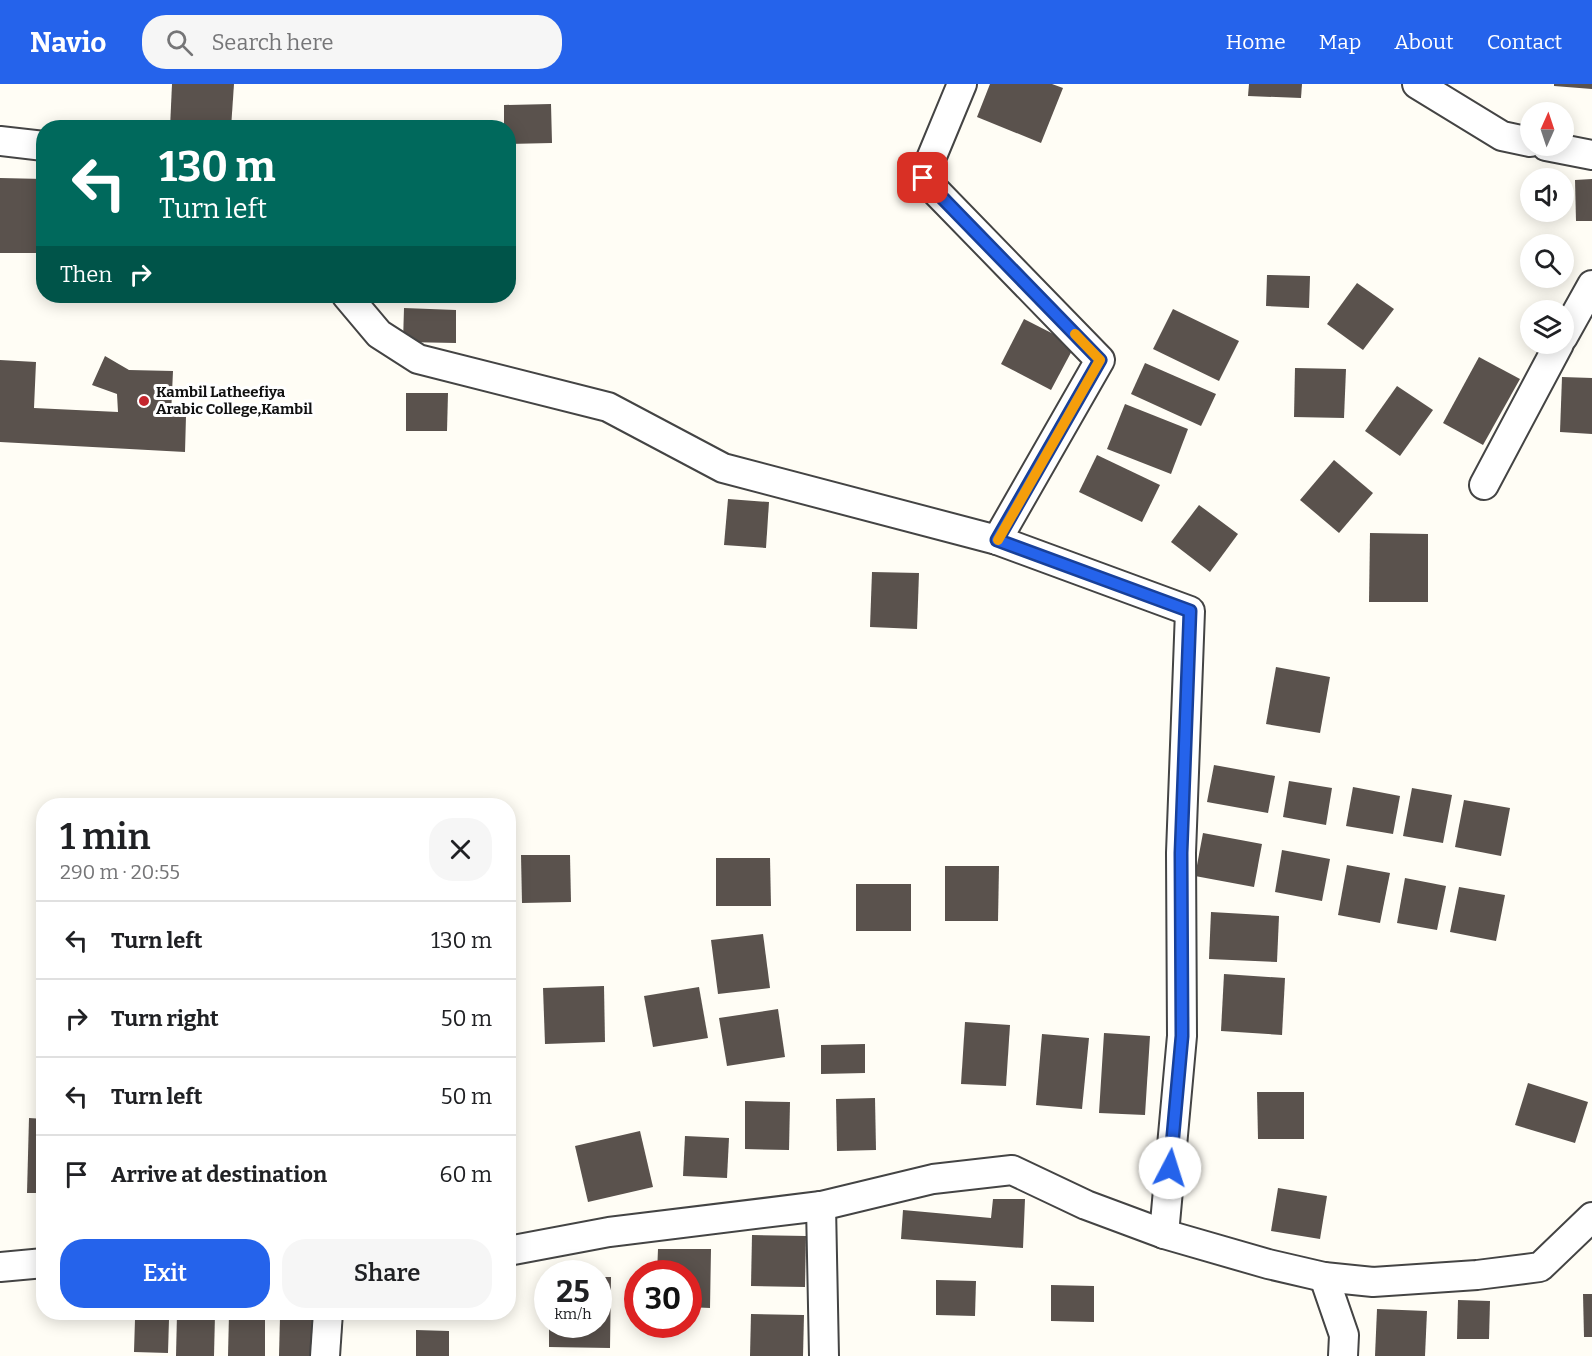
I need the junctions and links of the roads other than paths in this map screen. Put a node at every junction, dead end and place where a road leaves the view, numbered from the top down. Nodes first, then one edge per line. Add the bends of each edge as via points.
1 (962, 84) edge
2 (1417, 84) edge
3 (1520, 140) edge
4 (0, 141) edge
5 (36, 145) edge
6 (1574, 151) edge
7 (1592, 155) edge
8 (1592, 285) edge
9 (353, 303) edge
10 (1574, 317) edge
11 (1554, 354) edge
12 (1484, 485) dead end
13 (997, 540) junction
14 (821, 1206) junction
15 (1592, 1217) edge
16 (1164, 1234) junction
17 (516, 1249) edge
18 (36, 1264) edge
19 (0, 1267) edge
20 (1324, 1277) junction
21 (327, 1320) edge
22 (325, 1356) edge
23 (824, 1356) edge
24 (1343, 1356) edge

1 - 13 street via 923,178 1100,360
2 - 3 street via 1502,136
4 - 5 street
6 - 7 street
8 - 10 street
9 - 13 street via 378,334 418,359 608,407 723,468
11 - 12 street
13 - 16 street via 1190,611 1181,853 1182,1036
14 - 16 street via 933,1179 1012,1170 1086,1205
14 - 17 street via 609,1232
14 - 23 street
15 - 20 street via 1540,1267 1373,1282
16 - 20 street
18 - 19 street
20 - 24 street via 1344,1335
21 - 22 street

